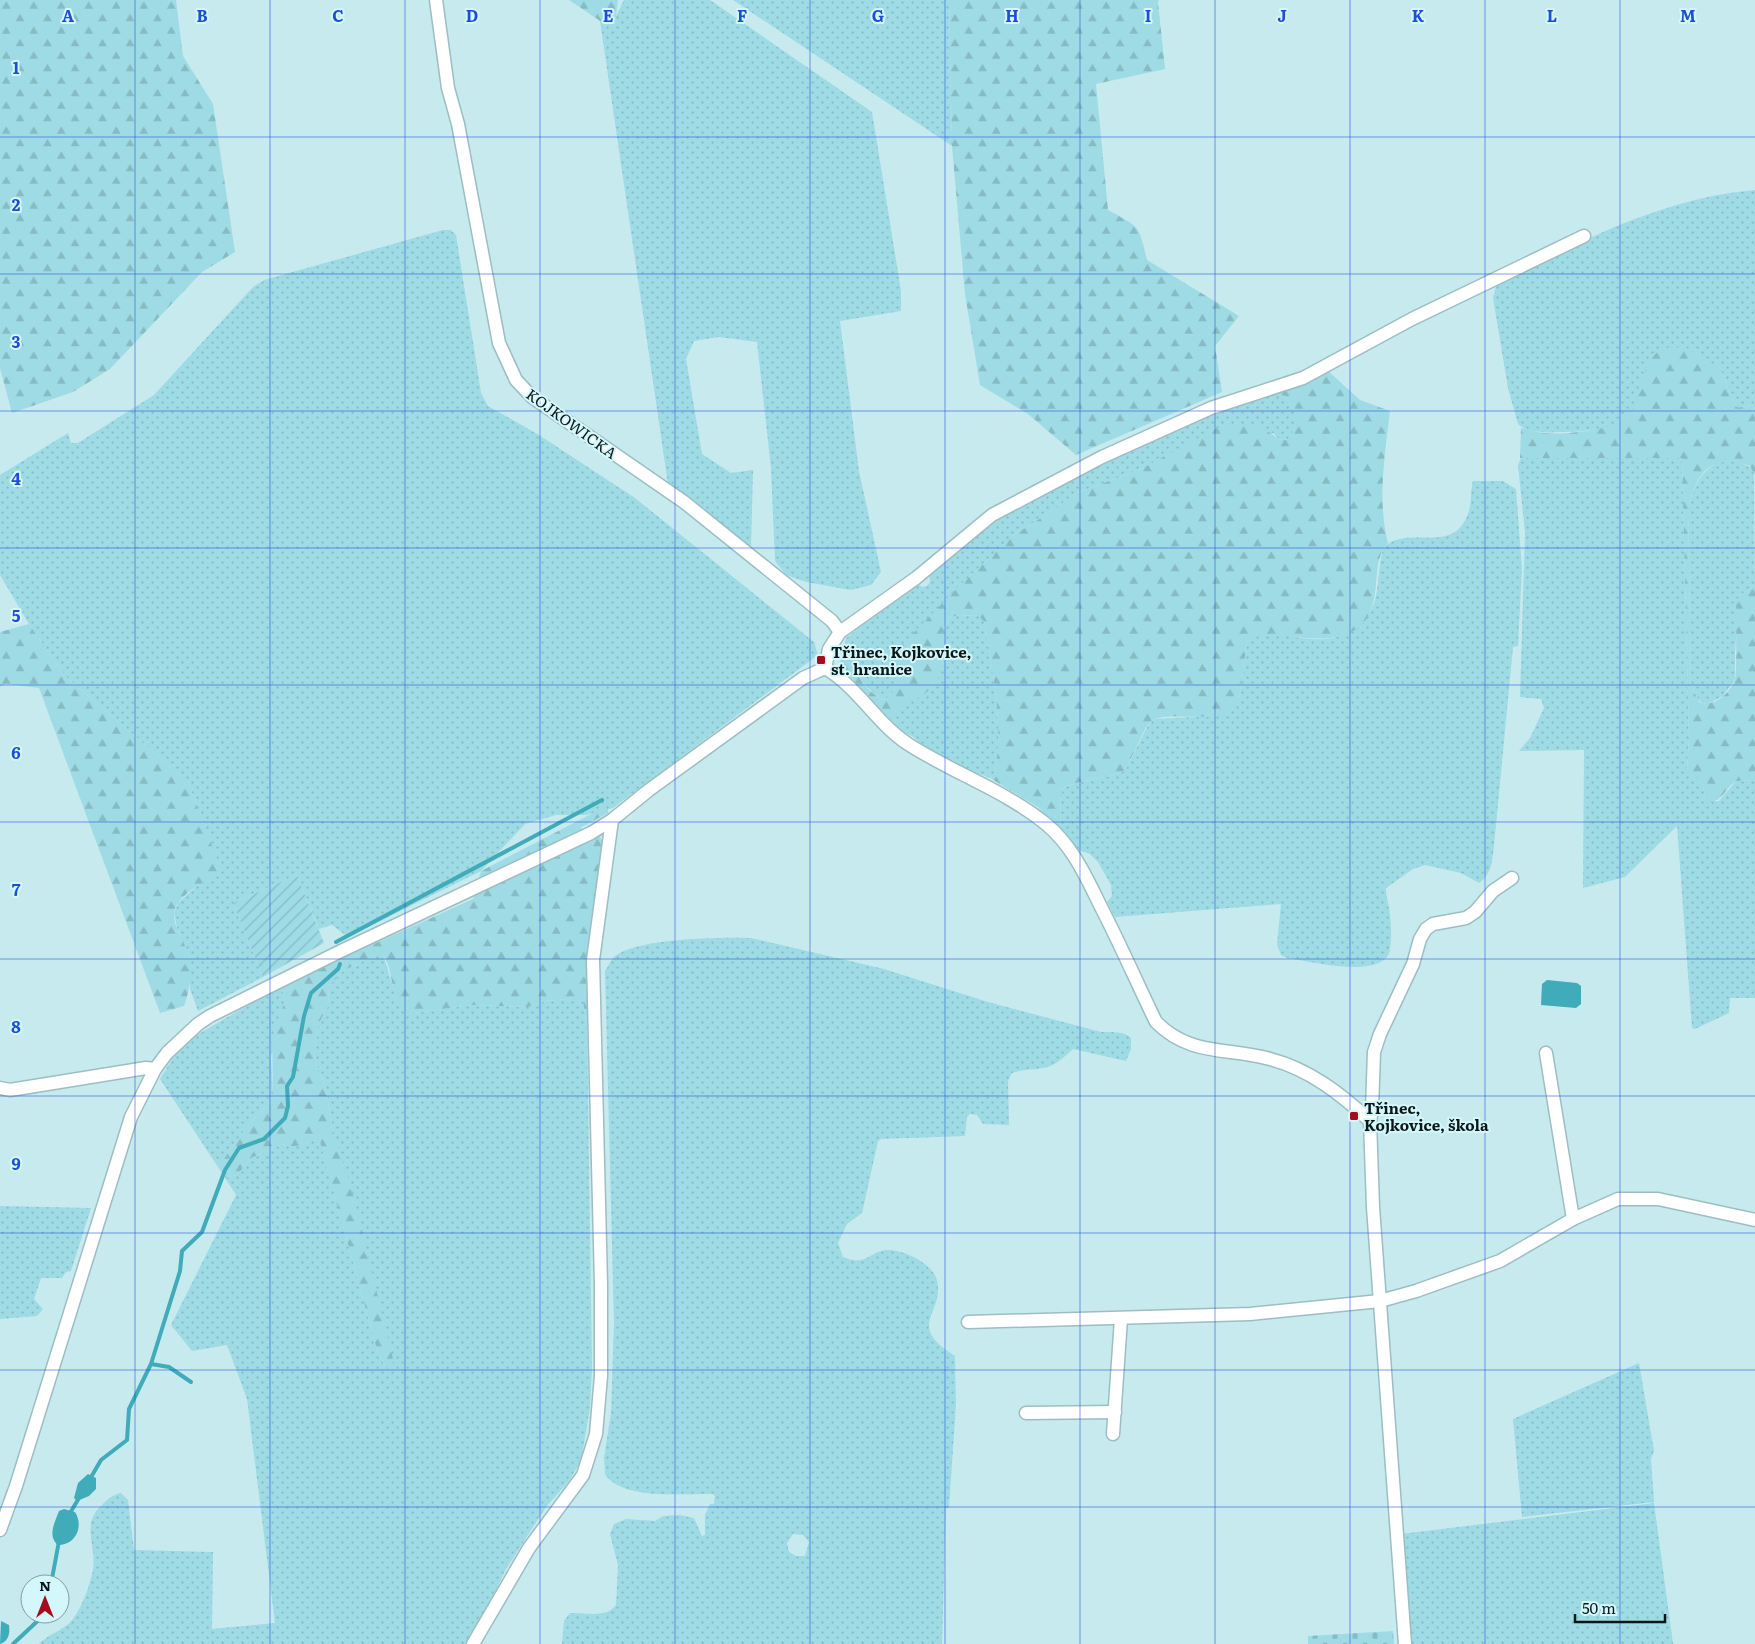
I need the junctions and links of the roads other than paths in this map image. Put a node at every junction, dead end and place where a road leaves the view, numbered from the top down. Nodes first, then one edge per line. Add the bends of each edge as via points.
1 (436, 0) edge
2 (1584, 236) dead end
3 (840, 632) junction
4 (825, 668) junction
5 (612, 820) junction
6 (1512, 878) dead end
7 (1546, 1054) dead end
8 (155, 1069) junction
9 (0, 1088) edge
10 (1370, 1121) junction
11 (1573, 1219) junction
12 (1755, 1220) edge
13 (1380, 1301) junction
14 (1120, 1318) junction
15 (968, 1322) dead end
16 (1115, 1412) junction
17 (1026, 1413) dead end
18 (1114, 1434) dead end
19 (0, 1530) edge
20 (473, 1644) edge
21 (1405, 1644) edge

1 - 3 street, KOJKOWICKA via 448,88 458,124 499,343 516,380 532,397 684,502 832,621
2 - 3 street via 1412,319 1303,378 1211,408 1102,457 992,515 916,578
3 - 4 street via 829,649
4 - 5 street via 795,684
4 - 10 street via 839,676 878,719 908,744 1020,805 1047,825 1071,850 1156,1022 1167,1033 1209,1050 1270,1058 1307,1072
5 - 8 street via 210,1016 176,1043
5 - 20 street via 593,960 601,1303 601,1376 596,1434 583,1474 528,1548
6 - 10 street via 1492,891 1466,918 1426,928 1374,1052
7 - 11 street
8 - 9 street via 10,1090
8 - 19 street via 131,1118
10 - 13 street
11 - 12 street via 1618,1199 1658,1199
11 - 13 street via 1500,1261
13 - 14 street via 1250,1314
13 - 21 street
14 - 15 street
14 - 16 street
16 - 17 street
16 - 18 street

